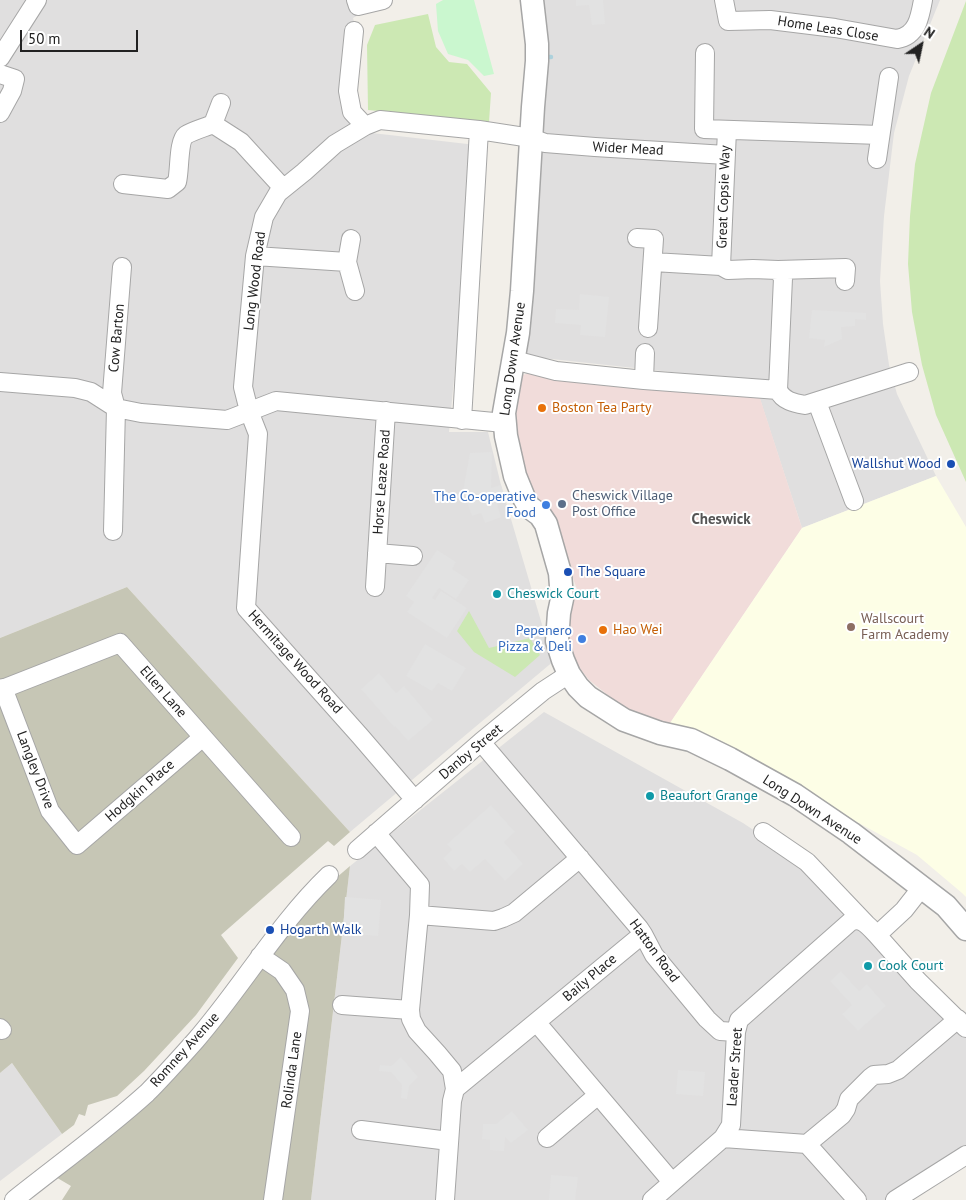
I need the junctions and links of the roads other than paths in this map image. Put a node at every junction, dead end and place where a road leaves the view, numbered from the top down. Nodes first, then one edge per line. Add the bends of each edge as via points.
1 (356, 0) edge
2 (383, 0) edge
3 (532, 0) edge
4 (724, 0) edge
5 (923, 0) edge
6 (30, 2) edge
7 (354, 31) dead end
8 (705, 53) dead end
9 (0, 58) edge
10 (0, 74) edge
11 (889, 77) dead end
12 (221, 103) dead end
13 (0, 113) edge
14 (213, 124) junction
15 (365, 126) junction
16 (479, 130) junction
17 (727, 130) junction
18 (880, 135) junction
19 (531, 138) junction
20 (726, 155) junction
21 (877, 159) dead end
22 (123, 184) dead end
23 (283, 188) junction
24 (637, 238) dead end
25 (351, 239) dead end
26 (255, 256) junction
27 (347, 262) junction
28 (653, 262) junction
29 (721, 266) junction
30 (122, 267) dead end
31 (778, 270) junction
32 (845, 281) dead end
33 (355, 291) dead end
34 (648, 328) dead end
35 (645, 354) dead end
36 (514, 360) junction
37 (909, 372) dead end
38 (644, 380) junction
39 (0, 382) edge
40 (778, 390) junction
41 (817, 402) junction
42 (116, 408) junction
43 (249, 411) junction
44 (386, 411) junction
45 (462, 420) junction
46 (504, 424) junction
47 (854, 501) dead end
48 (113, 531) dead end
49 (377, 553) junction
50 (414, 556) dead end
51 (375, 587) dead end
52 (569, 674) junction
53 (2, 689) edge
54 (203, 737) junction
55 (481, 742) junction
56 (414, 800) junction
57 (763, 832) dead end
58 (376, 833) junction
59 (291, 837) dead end
60 (77, 845) joint
61 (357, 850) dead end
62 (580, 858) junction
63 (329, 875) dead end
64 (922, 887) junction
65 (419, 915) junction
66 (872, 929) junction
67 (966, 929) edge
68 (643, 934) junction
69 (260, 956) junction
70 (342, 1005) dead end
71 (410, 1010) junction
72 (537, 1022) junction
73 (962, 1023) edge
74 (736, 1032) junction
75 (455, 1089) junction
76 (598, 1095) junction
77 (361, 1130) dead end
78 (547, 1138) dead end
79 (723, 1138) junction
80 (449, 1141) junction
81 (807, 1144) junction
82 (966, 1155) edge
83 (672, 1182) junction
84 (14, 1200) edge
85 (273, 1200) edge
86 (445, 1200) edge
87 (652, 1200) edge
88 (857, 1200) edge
89 (895, 1200) edge

1 - 2 street via 358,6
3 - 19 street, Long Down Avenue via 537,53
4 - 5 street, Home Leas Close via 728,21 770,20 897,40 910,34 918,24
6 - 9 street
7 - 15 street via 348,91 352,112
8 - 17 street, Great Copsie Way via 704,129
10 - 13 street via 15,80
11 - 18 street
12 - 14 street
14 - 22 street via 185,135 181,142 177,182 168,189
14 - 23 street via 241,142
15 - 16 street, Long Wood Road via 380,120
15 - 23 street, Long Wood Road via 334,144
16 - 19 street, Long Wood Road
16 - 45 street
17 - 18 street, Great Copsie Way
17 - 20 street, Great Copsie Way
18 - 21 street
19 - 20 street, Wider Mead via 545,143
19 - 36 street, Long Down Avenue via 522,291
20 - 29 street, Great Copsie Way
23 - 26 street, Long Wood Road via 264,217
24 - 28 street via 654,239
25 - 27 street
26 - 27 street
26 - 43 street, Long Wood Road via 243,386
27 - 33 street
28 - 29 street
28 - 34 street
29 - 31 street, Great Copsie Way via 728,270
30 - 42 street, Cow Barton via 112,393
31 - 32 street, Great Copsie Way via 846,268
31 - 40 street via 783,278
35 - 38 street
36 - 38 street via 556,371
36 - 46 street, Long Down Avenue
37 - 41 street
38 - 40 street
39 - 42 street via 75,388 91,392
40 - 41 street via 790,402 805,405
41 - 47 street
42 - 43 street via 226,420
42 - 48 street, Cow Barton
43 - 44 street, Horse Leaze Road via 276,401
43 - 56 street, Hermitage Wood Road via 258,434 246,608
44 - 45 street, Horse Leaze Road
44 - 49 street, Horse Leaze Road
45 - 46 street, Horse Leaze Road
46 - 52 street, Long Down Avenue via 515,476 529,506 546,524 560,573 562,599 557,641
49 - 50 street, Horse Leaze Road
49 - 51 street, Horse Leaze Road
52 - 55 street, Danby Street
52 - 64 street, Long Down Avenue via 588,697 624,720 692,740 794,795
53 - 54 street, Ellen Lane via 120,643
53 - 60 street, Langley Drive via 50,811
54 - 59 street, Ellen Lane
54 - 60 street, Hodgkin Place
55 - 56 street, Danby Street
55 - 62 street, Hatton Road
56 - 58 street, Danby Street
57 - 66 street via 807,862
58 - 61 street, Danby Street
58 - 65 street via 420,885
62 - 65 street via 514,913 503,918
62 - 68 street, Hatton Road
63 - 69 street, Romney Avenue
64 - 66 street via 904,910
64 - 67 street, Long Down Avenue via 946,906
65 - 71 street
66 - 73 street via 918,981
66 - 74 street, Leader Street via 861,920 850,922 739,1020
68 - 72 street, Baily Place
68 - 74 street, Hatton Road via 654,955 707,1019 720,1031
69 - 84 street, Romney Avenue via 212,1021 152,1087
69 - 85 street, Rolinda Lane via 282,971 294,990 300,1011
70 - 71 street
71 - 75 street via 416,1031 452,1071
72 - 75 street, Baily Place
72 - 76 street
73 - 81 street via 898,1070 870,1078 849,1099 842,1115
74 - 79 street, Leader Street via 731,1125
75 - 80 street
76 - 78 street
76 - 83 street
77 - 80 street
79 - 81 street
79 - 83 street, Leader Street
80 - 86 street
81 - 88 street
82 - 89 street
83 - 87 street, Leader Street

